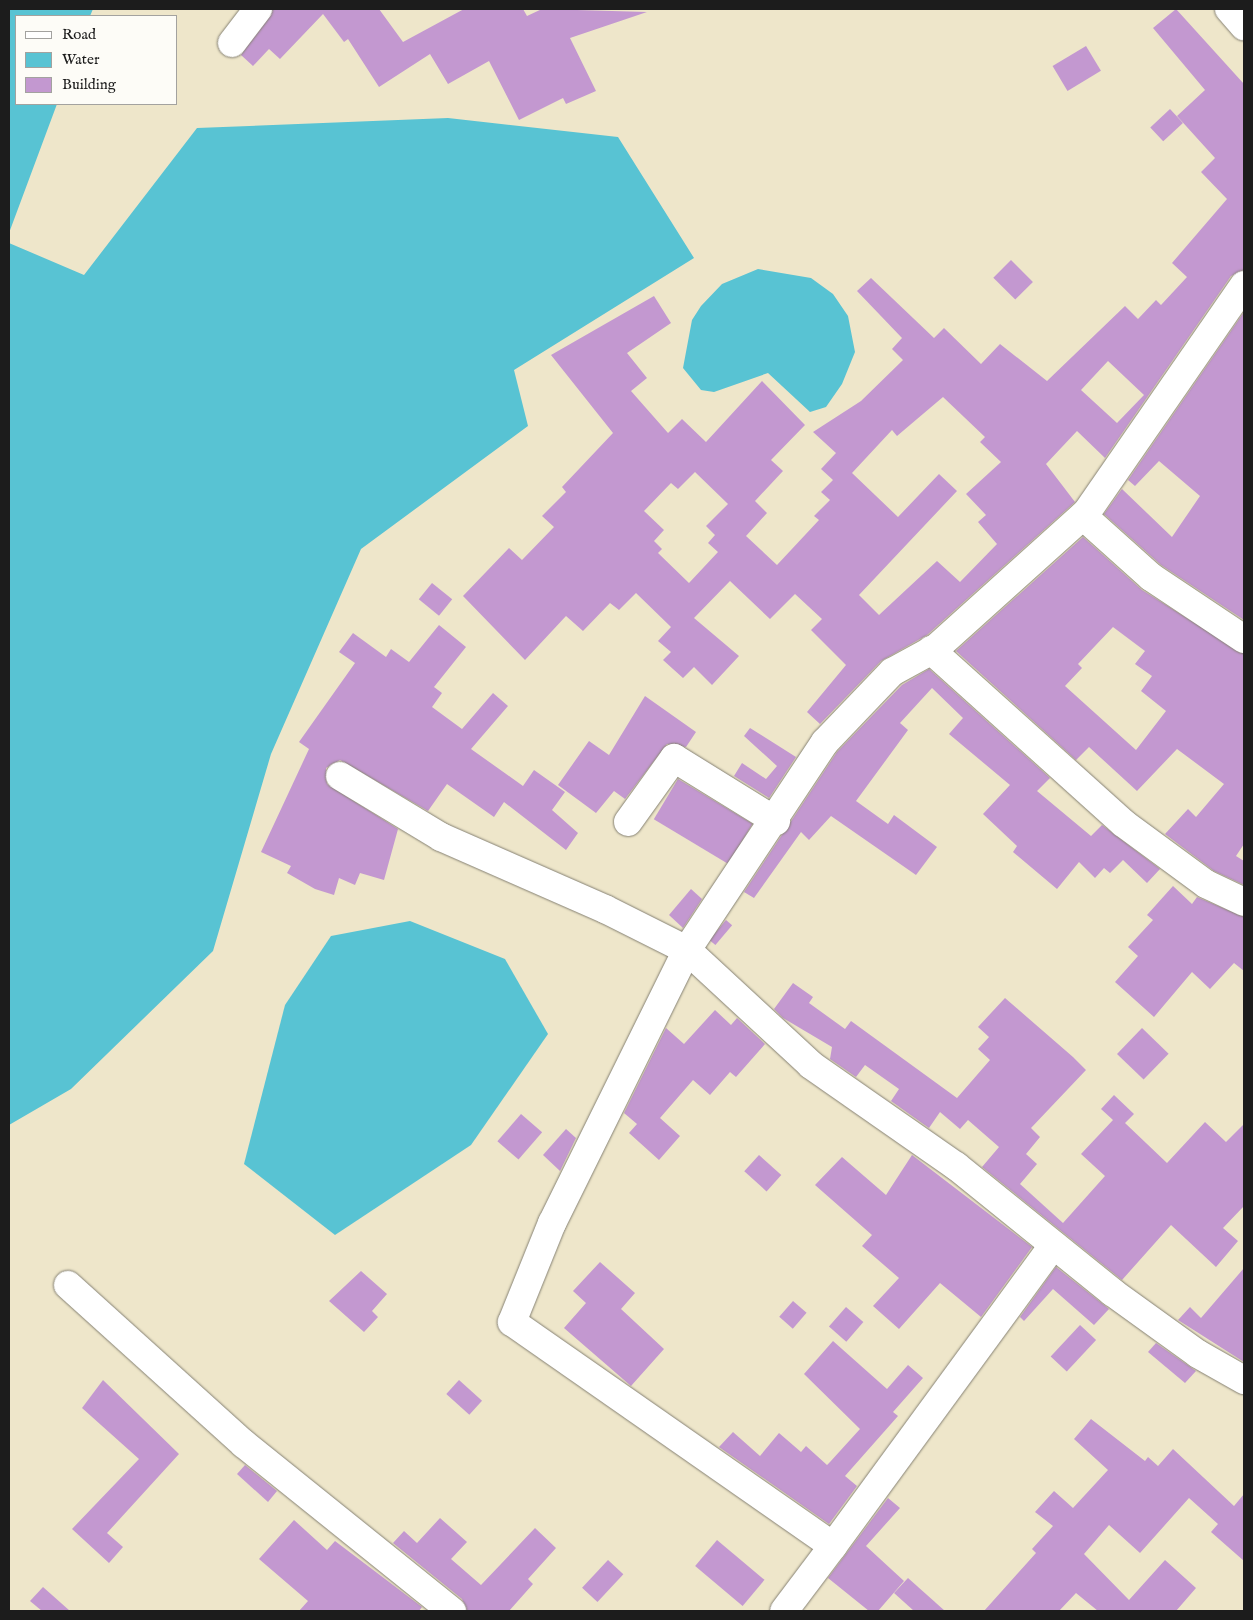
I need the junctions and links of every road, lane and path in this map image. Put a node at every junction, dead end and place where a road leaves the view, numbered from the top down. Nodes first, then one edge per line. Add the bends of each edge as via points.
1 (258, 9) edge
2 (1229, 9) edge
3 (1244, 26) edge
4 (232, 43) dead end
5 (1244, 285) edge
6 (1083, 516) junction
7 (1244, 639) edge
8 (931, 650) junction
9 (340, 776) dead end
10 (776, 821) junction
11 (628, 822) dead end
12 (1244, 902) edge
13 (687, 950) junction
14 (1054, 1245) junction
15 (68, 1285) dead end
16 (1244, 1380) edge
17 (834, 1546) junction
18 (452, 1611) edge
19 (784, 1611) edge

1 - 4 street
2 - 3 street
5 - 6 street
6 - 7 street via 1151,577
6 - 8 street
8 - 10 street via 892,672 825,742
8 - 12 street via 1123,823 1206,884
9 - 13 street via 441,837 605,908
10 - 11 street via 674,758
10 - 13 street
13 - 14 street via 811,1065 956,1166
13 - 17 street via 552,1223 512,1322
14 - 16 street via 1198,1354
14 - 17 street
15 - 18 street via 244,1444
17 - 19 street

